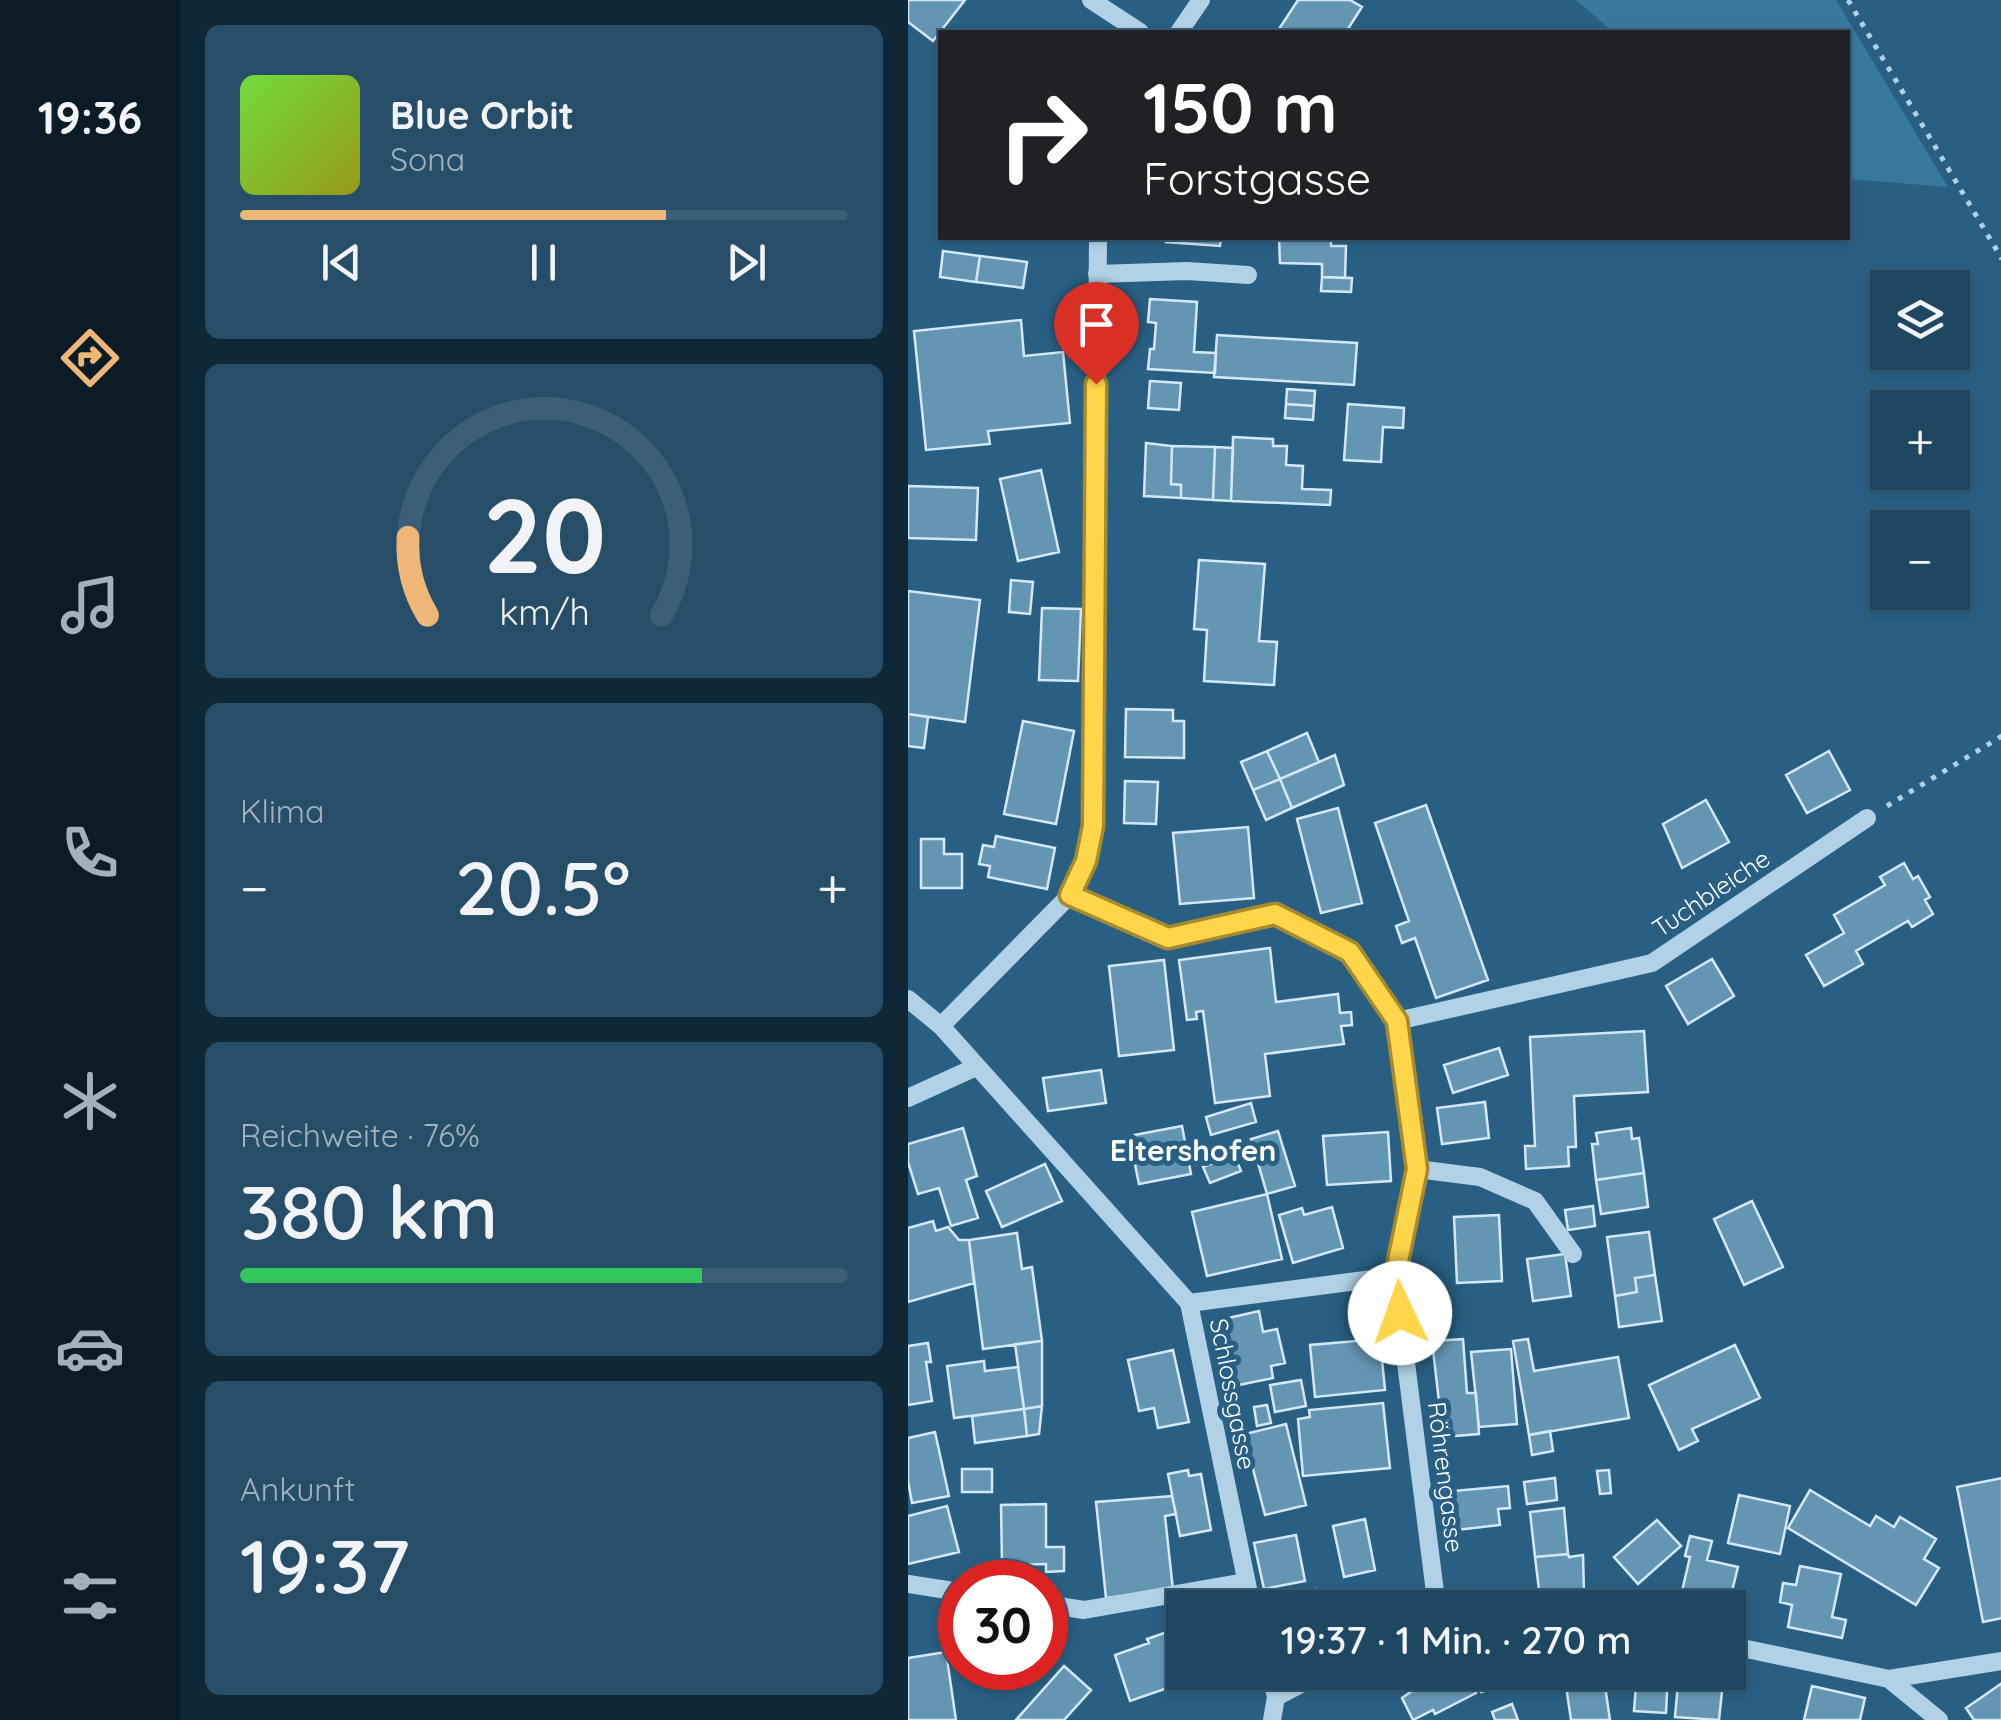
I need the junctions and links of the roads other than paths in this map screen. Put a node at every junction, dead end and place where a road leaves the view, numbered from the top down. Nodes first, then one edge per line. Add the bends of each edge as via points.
1 (1091, 0) edge
2 (1201, 0) edge
3 (1137, 30) edge
4 (1180, 30) edge
5 (1098, 240) edge
6 (1096, 274) junction
7 (1248, 275) dead end
8 (1867, 818) road end
9 (1070, 895) junction
10 (908, 999) edge
11 (1397, 1021) junction
12 (942, 1026) junction
13 (976, 1066) junction
14 (908, 1098) edge
15 (1417, 1169) junction
16 (1573, 1254) dead end
17 (1395, 1276) junction
18 (1190, 1303) junction
19 (1246, 1582) junction
20 (908, 1584) edge
21 (938, 1589) edge
22 (1248, 1590) edge
23 (1435, 1590) edge
24 (1068, 1607) edge
25 (1746, 1648) edge
26 (2002, 1662) edge
27 (1890, 1678) junction
28 (1274, 1690) edge
29 (1289, 1690) edge
30 (1276, 1697) junction
31 (1272, 1720) edge
32 (1939, 1720) edge

1 - 3 street
2 - 4 street
5 - 6 street
6 - 7 street
6 - 9 street via 1093,826
8 - 11 street, Tuchbleiche via 1652,963
9 - 11 street, Röhrengasse via 1168,938 1275,914 1350,952
9 - 12 street
10 - 12 street, Schlossgasse
11 - 15 street, Röhrengasse
12 - 13 street, Schlossgasse
13 - 14 street
13 - 18 street, Schlossgasse
15 - 16 street via 1480,1178 1536,1201
15 - 17 street, Röhrengasse
17 - 18 street
17 - 23 street, Röhrengasse
18 - 19 street, Schlossgasse
19 - 22 street, Schlossgasse
19 - 24 street
20 - 21 street
25 - 27 street
26 - 27 street
27 - 32 street
28 - 30 street
29 - 30 street
30 - 31 street

